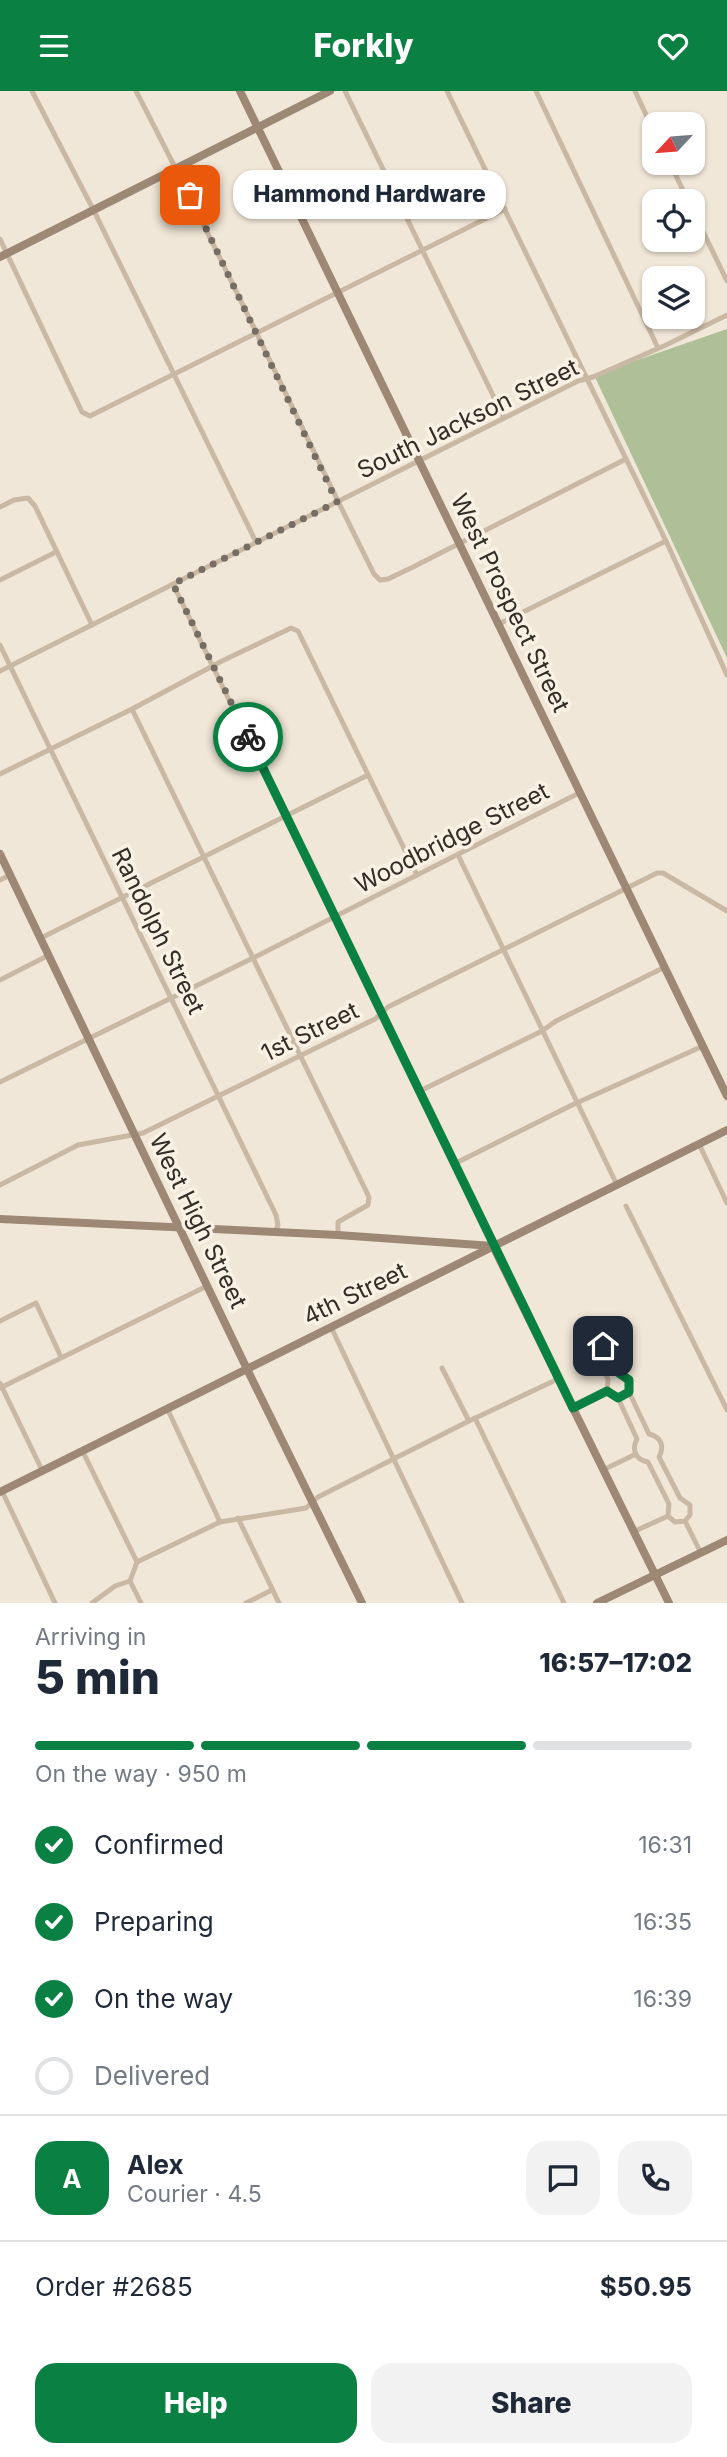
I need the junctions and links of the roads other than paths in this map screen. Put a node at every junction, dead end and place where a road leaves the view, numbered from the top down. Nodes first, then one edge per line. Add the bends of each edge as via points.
1 (32, 91) edge
2 (136, 91) edge
3 (240, 91) edge
4 (330, 91) edge
5 (345, 91) edge
6 (447, 91) edge
7 (537, 91) edge
8 (635, 91) edge
9 (645, 112) edge
10 (259, 127) junction
11 (176, 168) junction
12 (505, 209) junction
13 (94, 211) junction
14 (705, 236) edge
15 (0, 239) edge
16 (423, 250) junction
17 (4, 256) edge
18 (727, 281) edge
19 (338, 293) junction
20 (727, 315) edge
21 (257, 334) junction
22 (658, 348) junction
23 (174, 375) junction
24 (587, 379) junction
25 (504, 418) junction
26 (626, 459) junction
27 (419, 460) junction
28 (337, 502) junction
29 (0, 507) edge
30 (666, 541) junction
31 (256, 542) junction
32 (460, 542) junction
33 (56, 552) junction
34 (0, 580) edge
35 (173, 584) junction
36 (499, 624) junction
37 (92, 625) junction
38 (0, 645) edge
39 (10, 666) junction
40 (213, 667) junction
41 (0, 671) edge
42 (727, 675) edge
43 (132, 709) junction
44 (50, 750) junction
45 (0, 774) edge
46 (368, 775) junction
47 (581, 792) junction
48 (287, 816) junction
49 (0, 854) edge
50 (458, 855) junction
51 (205, 858) junction
52 (10, 875) junction
53 (417, 875) junction
54 (0, 880) edge
55 (626, 888) junction
56 (123, 898) junction
57 (727, 911) edge
58 (335, 916) junction
59 (41, 938) junction
60 (503, 950) junction
61 (49, 955) junction
62 (253, 958) junction
63 (665, 967) junction
64 (0, 980) edge
65 (171, 998) junction
66 (382, 1013) junction
67 (542, 1031) junction
68 (89, 1038) junction
69 (703, 1046) junction
70 (301, 1056) junction
71 (0, 1082) edge
72 (420, 1091) junction
73 (218, 1096) junction
74 (727, 1096) edge
75 (577, 1103) junction
76 (727, 1130) edge
77 (135, 1135) junction
78 (699, 1143) junction
79 (454, 1164) junction
80 (0, 1185) edge
81 (617, 1185) junction
82 (727, 1203) edge
83 (626, 1206) dead end
84 (0, 1219) edge
85 (180, 1227) junction
86 (275, 1233) junction
87 (338, 1235) junction
88 (493, 1246) junction
89 (208, 1286) junction
90 (0, 1321) edge
91 (331, 1327) junction
92 (61, 1357) junction
93 (442, 1368) dead end
94 (247, 1369) junction
95 (619, 1373) junction
96 (558, 1379) junction
97 (608, 1379) junction
98 (1, 1386) edge
99 (607, 1391) junction
100 (629, 1392) junction
101 (618, 1398) junction
102 (167, 1408) junction
103 (573, 1408) junction
104 (727, 1411) edge
105 (472, 1420) junction
106 (649, 1434) junction
107 (637, 1439) junction
108 (82, 1450) junction
109 (636, 1454) junction
110 (659, 1457) junction
111 (393, 1460) junction
112 (648, 1462) junction
113 (42, 1470) junction
114 (603, 1470) junction
115 (1, 1491) edge
116 (680, 1498) junction
117 (312, 1502) junction
118 (669, 1504) junction
119 (668, 1516) junction
120 (238, 1518) junction
121 (685, 1521) junction
122 (220, 1522) junction
123 (633, 1532) junction
124 (727, 1541) edge
125 (701, 1553) junction
126 (137, 1562) junction
127 (655, 1576) junction
128 (130, 1581) junction
129 (272, 1590) junction
130 (55, 1603) edge
131 (92, 1603) edge
132 (141, 1603) edge
133 (246, 1603) edge
134 (279, 1603) edge
135 (362, 1603) edge
136 (462, 1603) edge
137 (564, 1603) edge
138 (597, 1603) edge
139 (669, 1603) edge

1 - 13 street
2 - 11 street
3 - 10 street, West Prospect Street
4 - 10 street
5 - 16 street
6 - 12 street
7 - 22 street
8 - 9 street
10 - 11 street
10 - 19 street, West Prospect Street
11 - 13 street
11 - 21 street
12 - 16 street
12 - 24 street
13 - 17 street
13 - 23 street
14 - 18 street
15 - 17 street
16 - 19 street
16 - 25 street
17 - 23 street via 82,412 93,416
19 - 21 street
19 - 27 street, West Prospect Street
20 - 22 street, South Jackson Street
21 - 23 street
21 - 28 street
22 - 24 street, South Jackson Street
23 - 31 street
24 - 25 street, South Jackson Street
24 - 26 street
25 - 27 street, South Jackson Street
26 - 30 street
26 - 32 street
27 - 28 street, South Jackson Street
27 - 32 street, West Prospect Street
28 - 31 street, South Jackson Street
28 - 32 street via 380,580
29 - 33 street via 28,498
30 - 36 street
30 - 42 street
31 - 35 street, South Jackson Street
32 - 36 street, West Prospect Street
33 - 34 street
33 - 37 street
35 - 37 street, South Jackson Street
35 - 40 street
36 - 47 street, West Prospect Street
37 - 39 street, South Jackson Street
38 - 39 street, Randolph Street
39 - 41 street, South Jackson Street
39 - 44 street, Randolph Street
40 - 43 street
40 - 46 street via 291,628 298,631
40 - 48 street
43 - 44 street
43 - 51 street
44 - 45 street
44 - 56 street, Randolph Street
46 - 48 street
46 - 53 street
47 - 50 street, Woodbridge Street
47 - 55 street, West Prospect Street
48 - 51 street
48 - 58 street
49 - 52 street, West High Street
50 - 53 street, Woodbridge Street
50 - 60 street
51 - 56 street
51 - 62 street
52 - 54 street
52 - 59 street, West High Street
53 - 58 street, Woodbridge Street
55 - 57 street, 1st Street via 663,873
55 - 60 street, 1st Street
55 - 63 street, West Prospect Street
56 - 59 street
56 - 65 street, Randolph Street
58 - 62 street, Woodbridge Street
58 - 66 street
59 - 61 street, West High Street
60 - 66 street, 1st Street
60 - 67 street
61 - 64 street
61 - 68 street, West High Street
62 - 65 street, Woodbridge Street
62 - 70 street
63 - 67 street
63 - 69 street, West Prospect Street
65 - 68 street, Woodbridge Street
65 - 73 street, Randolph Street
66 - 70 street, 1st Street
66 - 72 street
67 - 72 street
67 - 75 street
68 - 71 street, Woodbridge Street
68 - 77 street, West High Street
69 - 74 street, West Prospect Street
69 - 75 street
70 - 73 street, 1st Street
70 - 87 street via 370,1201 338,1222
72 - 79 street
73 - 77 street, 1st Street
73 - 86 street, Randolph Street via 276,1215
75 - 79 street
75 - 81 street
76 - 78 street, 4th Street
77 - 80 street, 1st Street via 78,1145
77 - 85 street, West High Street
78 - 81 street, 4th Street
78 - 82 street
79 - 88 street
81 - 88 street, 4th Street
83 - 104 street
84 - 85 street
85 - 86 street
85 - 89 street, West High Street
86 - 87 street
87 - 88 street
88 - 91 street, 4th Street
88 - 96 street
89 - 92 street
89 - 94 street, West High Street
90 - 92 street via 36,1303
91 - 94 street, 4th Street
91 - 111 street
92 - 98 street
93 - 105 street
94 - 102 street, 4th Street
94 - 117 street, West High Street
95 - 97 street
95 - 97 street via 607,1349 600,1347 596,1355
95 - 100 street via 629,1380
96 - 103 street
96 - 105 street
97 - 99 street
98 - 113 street
99 - 101 street
99 - 103 street
100 - 101 street
100 - 106 street
101 - 107 street
102 - 108 street, 4th Street
102 - 122 street
103 - 114 street
105 - 111 street
105 - 137 street
106 - 107 street
106 - 110 street via 661,1442
107 - 109 street
108 - 113 street, 4th Street
108 - 126 street
109 - 112 street
109 - 114 street
110 - 112 street
110 - 116 street
111 - 117 street
111 - 136 street
112 - 118 street
113 - 115 street, 4th Street
114 - 123 street
115 - 130 street
116 - 118 street
116 - 121 street via 690,1505
117 - 120 street via 306,1508
117 - 135 street, West High Street
118 - 119 street
119 - 121 street via 675,1522
119 - 123 street
120 - 122 street
120 - 129 street
121 - 125 street
122 - 126 street
123 - 127 street
124 - 125 street
125 - 127 street
126 - 128 street
127 - 138 street
127 - 139 street
128 - 131 street
128 - 132 street
129 - 133 street
129 - 134 street

